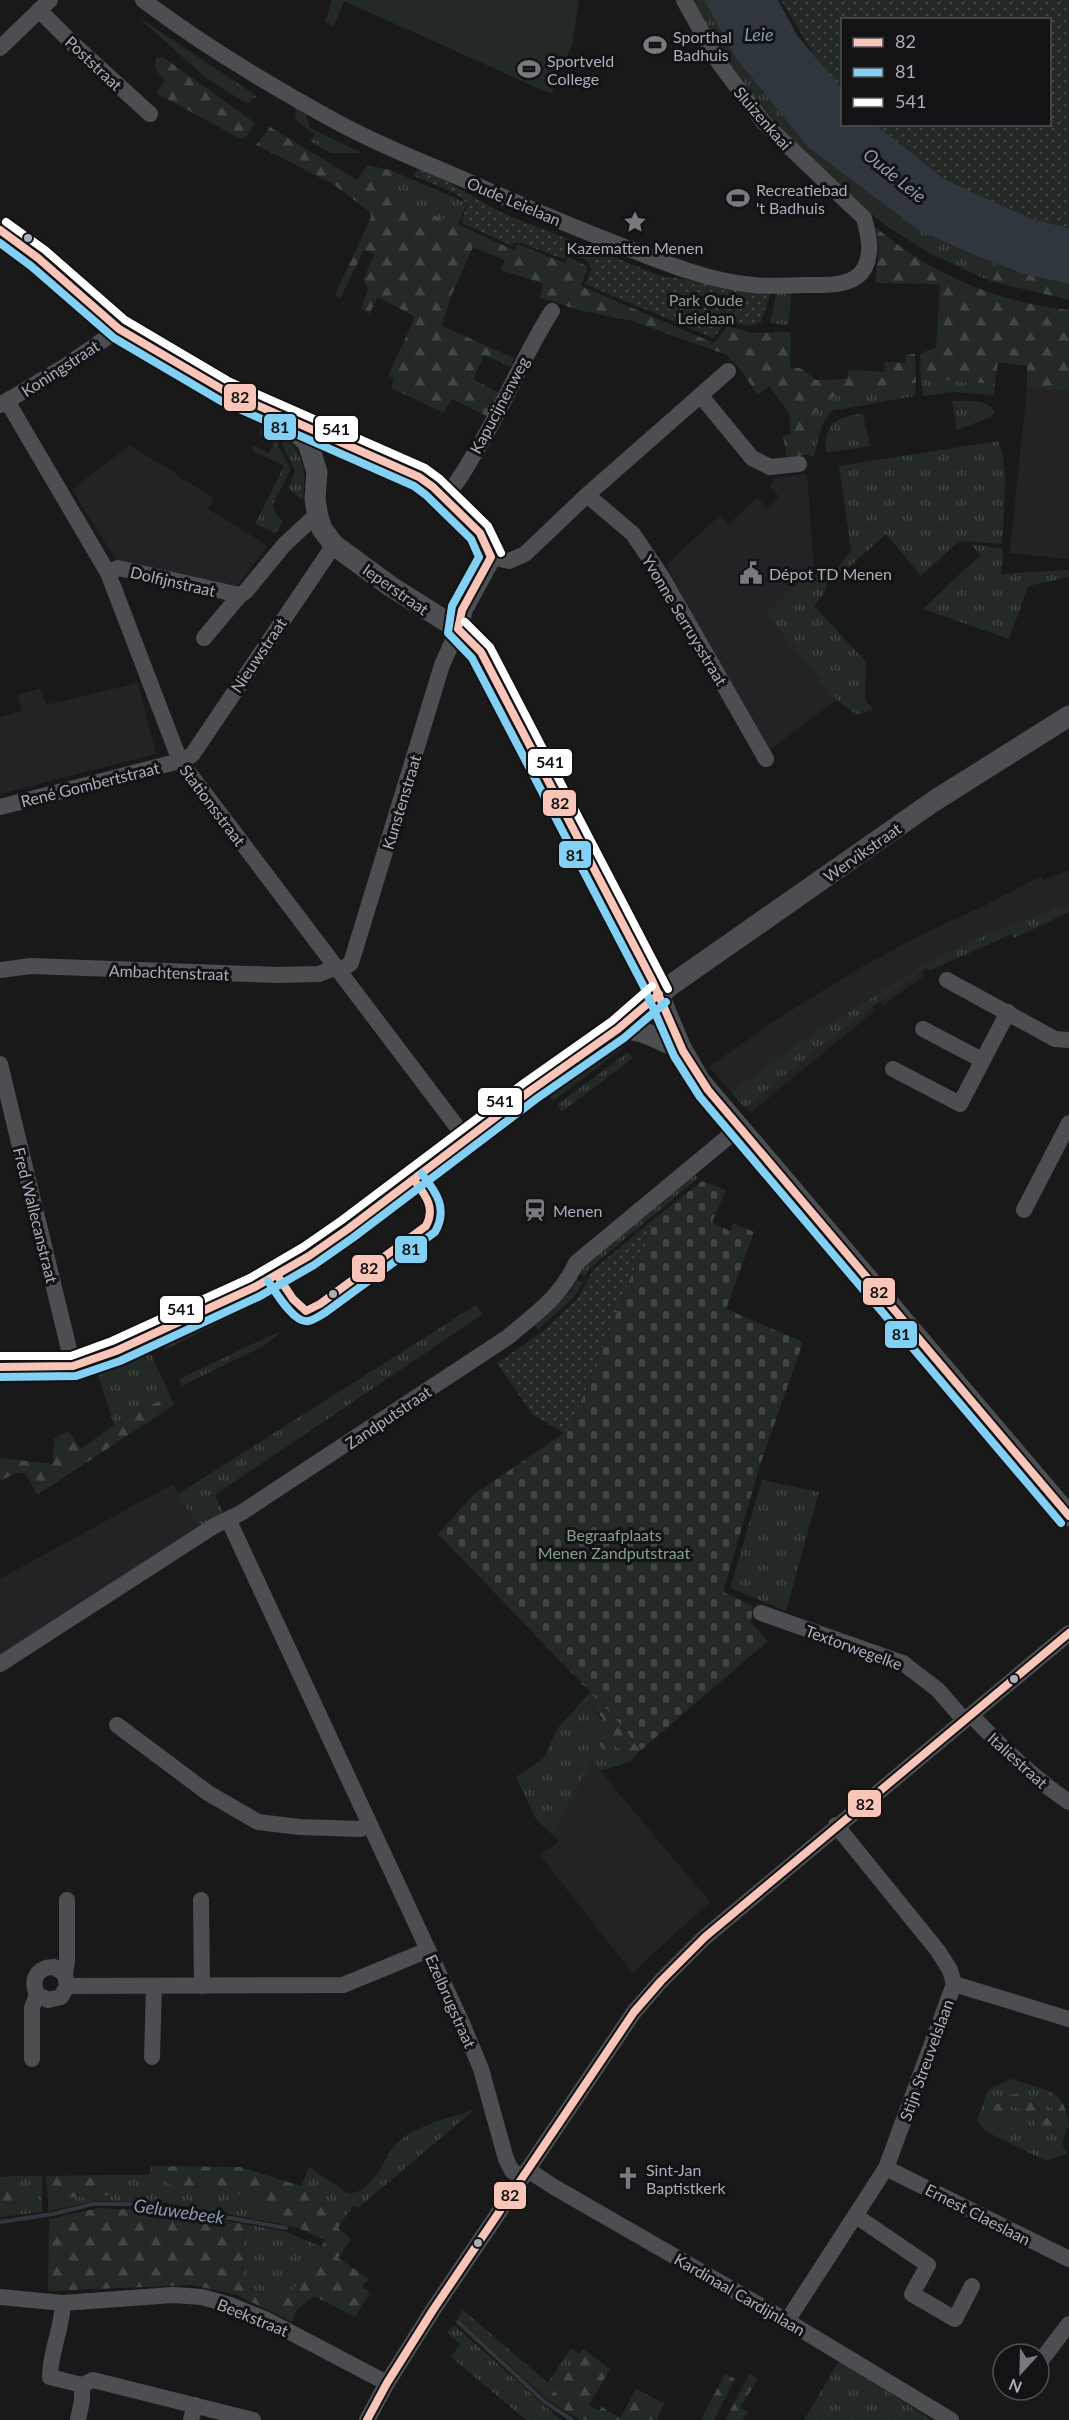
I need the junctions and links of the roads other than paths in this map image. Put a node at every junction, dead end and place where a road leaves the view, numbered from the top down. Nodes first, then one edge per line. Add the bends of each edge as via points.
1 (143, 0) edge
2 (684, 0) edge
3 (44, 5) edge
4 (0, 48) edge
5 (150, 114) dead end
6 (864, 218) joint
7 (0, 230) edge
8 (552, 311) dead end
9 (119, 329) junction
10 (728, 370) dead end
11 (700, 396) junction
12 (4, 403) edge
13 (280, 416) junction
14 (346, 444) junction
15 (800, 464) dead end
16 (317, 472) junction
17 (587, 495) junction
18 (444, 497) junction
19 (318, 517) junction
20 (334, 545) junction
21 (491, 557) junction
22 (108, 573) junction
23 (240, 595) junction
24 (458, 629) junction
25 (204, 638) dead end
26 (1069, 716) edge
27 (766, 759) dead end
28 (180, 761) junction
29 (0, 807) edge
30 (339, 969) junction
31 (0, 970) edge
32 (947, 980) dead end
33 (659, 994) junction
34 (1008, 1012) junction
35 (618, 1029) junction
36 (923, 1029) dead end
37 (1069, 1040) edge
38 (681, 1048) junction
39 (982, 1060) junction
40 (0, 1064) edge
41 (893, 1070) dead end
42 (1069, 1123) edge
43 (740, 1126) junction
44 (467, 1140) junction
45 (1024, 1210) dead end
46 (73, 1366) junction
47 (0, 1367) edge
48 (1069, 1516) edge
49 (229, 1521) junction
50 (761, 1613) dead end
51 (1069, 1633) edge
52 (0, 1664) edge
53 (967, 1718) junction
54 (117, 1725) dead end
55 (1069, 1802) edge
56 (370, 1825) junction
57 (836, 1825) junction
58 (67, 1900) dead end
59 (201, 1900) dead end
60 (428, 1950) junction
61 (66, 1980) junction
62 (954, 1984) junction
63 (154, 1986) junction
64 (201, 1986) junction
65 (37, 1994) junction
66 (1069, 2019) edge
67 (152, 2057) dead end
68 (32, 2059) dead end
69 (886, 2168) junction
70 (525, 2174) junction
71 (856, 2216) junction
72 (1069, 2259) edge
73 (972, 2286) dead end
74 (0, 2297) edge
75 (63, 2303) junction
76 (787, 2321) junction
77 (1069, 2324) edge
78 (1051, 2347) edge
79 (387, 2383) junction
80 (82, 2385) junction
81 (193, 2412) edge
82 (78, 2420) edge
83 (253, 2420) edge
84 (367, 2420) edge
85 (951, 2420) edge

1 - 6 street, Oude Leielaan via 175,24 337,122 552,218 703,274 753,285 844,283 865,267 869,255
2 - 6 street, Sluizenkaai via 719,63 764,123
3 - 4 street, Poststraat
3 - 5 street, Poststraat via 72,43
7 - 9 street, Ieperstraat
8 - 18 street, Kapucijnenweg via 532,342 489,430
9 - 12 street, Koningstraat
9 - 13 street, Ieperstraat via 225,391
10 - 11 street
11 - 15 street via 752,458 771,467
11 - 17 street
12 - 22 street, Stationsstraat
13 - 14 street, Ieperstraat
13 - 16 street, Ieperstraat via 308,443
14 - 16 street via 329,448
14 - 18 street via 418,477
16 - 19 street, Ieperstraat
17 - 21 street via 525,554 509,561
17 - 27 street, Yvonne Serruysstraat via 633,534 662,577
18 - 21 street via 480,533
19 - 20 street, Ieperstraat
19 - 23 street, Dolfijnstraat via 284,545
20 - 24 street, Ieperstraat
20 - 28 street, Nieuwstraat via 192,755
21 - 24 street via 462,610
22 - 23 street, Dolfijnstraat via 118,568
22 - 28 street, Stationsstraat
23 - 25 street, Dolfijnstraat
24 - 30 street, Kunstenstraat via 442,665 351,963
24 - 33 street, Ieperstraat via 481,652
26 - 33 street, Wervikstraat via 934,801
28 - 29 street, René Gombertstraat
28 - 30 street, Stationsstraat
30 - 31 street, Ambachtenstraat via 319,974 278,975 31,966
30 - 44 street, Stationsstraat
32 - 34 street
33 - 35 street, Wervikstraat
33 - 38 street, Ieperstraat
34 - 37 street via 1055,1039
34 - 39 street
35 - 38 street via 643,1031
35 - 44 street, Wervikstraat
36 - 39 street
38 - 43 street, Ieperstraat via 702,1083
39 - 41 street via 960,1104
40 - 46 street, Fred Wallecanstraat
42 - 45 street
43 - 48 street, Ieperstraat
43 - 49 street, Zandputstraat via 576,1263 567,1283 508,1336
44 - 46 street, Wervikstraat via 348,1229 278,1275 149,1337
46 - 47 street
49 - 52 street, Zandputstraat via 214,1526
49 - 56 street, Ezelbrugstraat
50 - 53 street, Textorwegelke via 903,1664
51 - 53 street
53 - 55 street, Italiestraat
53 - 57 street
54 - 56 street via 200,1787 258,1822 360,1830
56 - 60 street, Ezelbrugstraat
57 - 62 street, Stijn Streuvelslaan via 938,1951
57 - 70 street via 705,1937 634,2012
58 - 61 street
59 - 64 street
60 - 64 street via 343,1985
60 - 70 street, Ezelbrugstraat via 481,2069 506,2159 512,2171
61 - 63 street
61 - 65 street via 65,1992 55,2000
61 - 65 street via 54,1967 41,1970 34,1981
62 - 66 street
62 - 69 street, Stijn Streuvelslaan
63 - 64 street
63 - 67 street
65 - 68 street via 32,2008
69 - 71 street, Stijn Streuvelslaan
69 - 72 street, Ernest Claeslaan
70 - 76 street, Kardinaal Cardijnlaan via 549,2184
70 - 79 street
71 - 73 street via 928,2265 912,2294 955,2319
71 - 76 street, Stijn Streuvelslaan
74 - 75 street, Beekstraat
75 - 79 street, Beekstraat via 173,2295 202,2297 267,2320
75 - 80 street via 50,2377
76 - 85 street, Kardinaal Cardijnlaan
77 - 78 street
79 - 84 street
80 - 81 street via 93,2380
80 - 82 street
81 - 83 street

